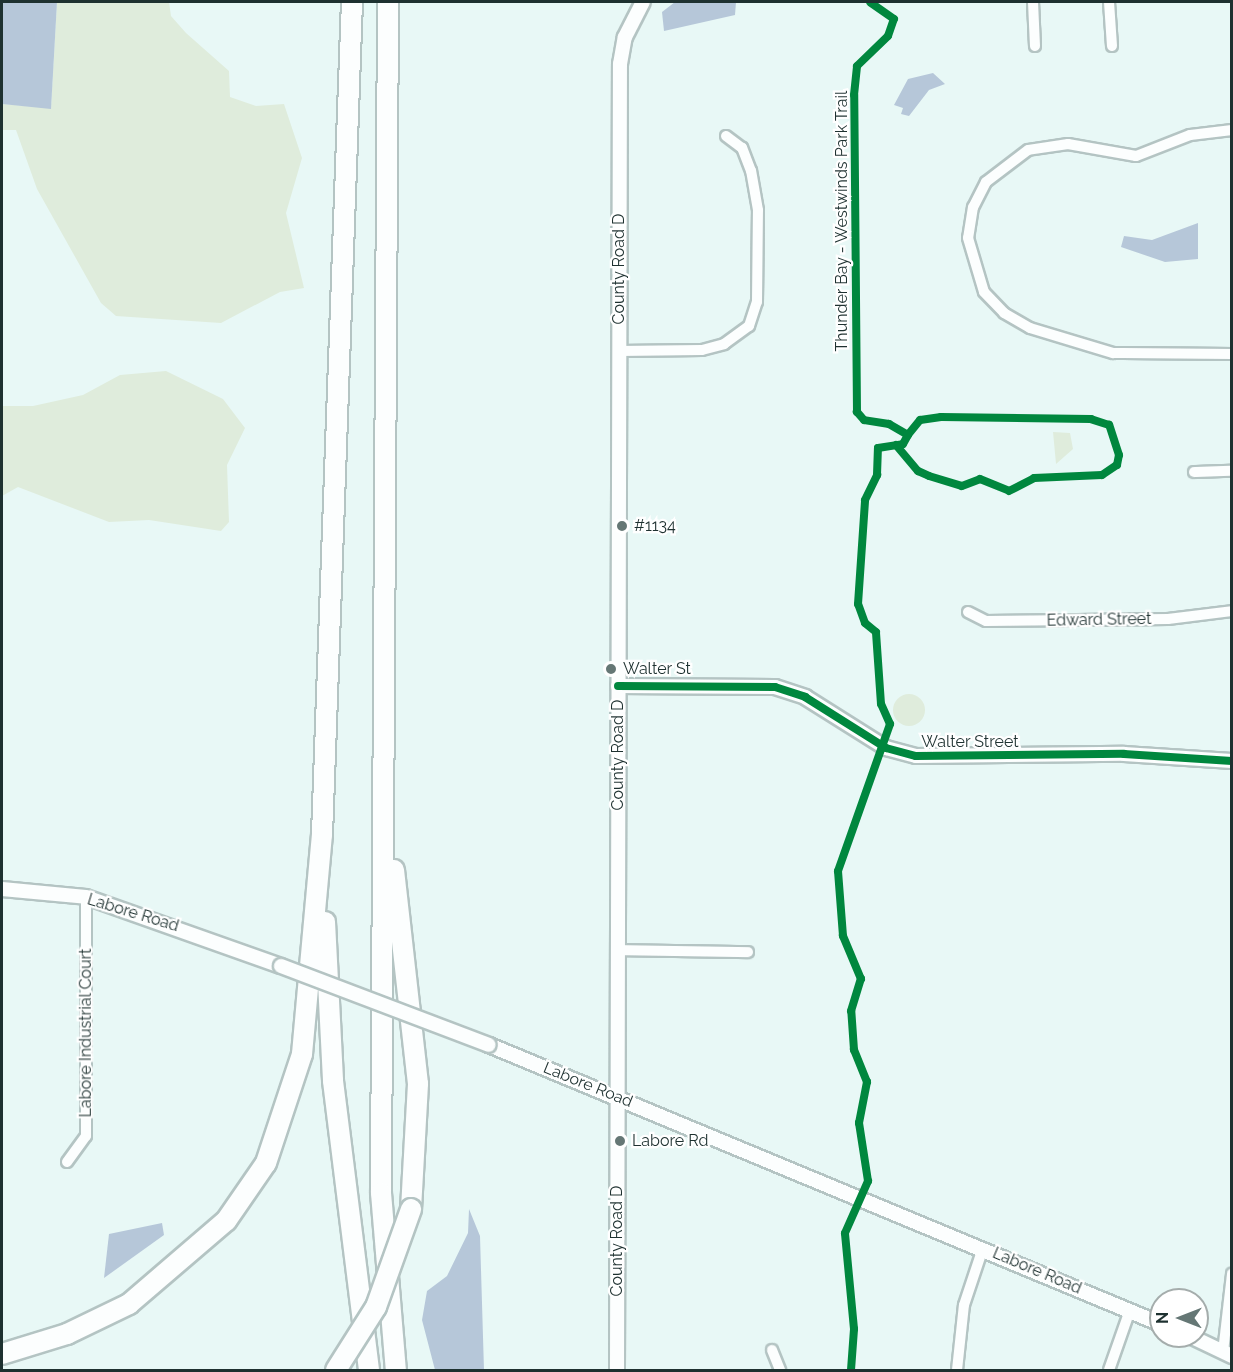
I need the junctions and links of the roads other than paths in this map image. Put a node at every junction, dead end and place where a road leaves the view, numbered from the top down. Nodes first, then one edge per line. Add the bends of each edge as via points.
1 (339, 2) edge
2 (352, 2) edge
3 (388, 2) edge
4 (400, 2) edge
5 (643, 2) edge
6 (1033, 2) edge
7 (1109, 2) edge
8 (1035, 46) dead end
9 (1112, 46) dead end
10 (389, 75) junction
11 (1232, 130) edge
12 (726, 136) dead end
13 (343, 304) junction
14 (619, 351) junction
15 (1232, 354) edge
16 (1232, 471) edge
17 (1194, 472) dead end
18 (1232, 611) edge
19 (968, 612) dead end
20 (618, 686) junction
21 (1232, 761) edge
22 (386, 820) junction
23 (322, 835) junction
24 (2, 890) edge
25 (86, 897) junction
26 (617, 950) junction
27 (748, 952) dead end
28 (617, 1096) junction
29 (67, 1162) dead end
30 (983, 1248) junction
31 (1232, 1274) edge
32 (1130, 1310) junction
33 (1149, 1318) edge
34 (1209, 1345) edge
35 (772, 1350) dead end
36 (2, 1354) edge
37 (1227, 1354) edge
38 (336, 1371) edge
39 (369, 1371) edge
40 (396, 1371) edge
41 (617, 1371) edge
42 (780, 1371) edge
43 (957, 1371) edge
44 (1109, 1371) edge

1 - 13 highway
2 - 13 highway
3 - 10 highway
4 - 10 highway
5 - 14 street, County Road D via 625,36 620,64
6 - 8 street
7 - 9 street
10 - 22 highway
11 - 15 street via 1190,135 1136,156 1068,144 1028,150 986,182 973,207 968,238 973,270 993,303 1017,321 1113,352
12 - 14 street via 741,148 752,171 758,210 757,302 749,326 724,344 702,350
13 - 23 highway
14 - 20 street, County Road D
16 - 17 street
18 - 19 street, Edward Street via 1168,619 986,621
20 - 21 street, Walter Street via 775,687 806,697 886,748 916,756 1124,754
20 - 26 street, County Road D
22 - 38 highway, bridge via 415,1044 418,1140 411,1209 376,1307
22 - 40 highway via 381,1193
23 - 36 highway via 302,1054 266,1163 226,1221 129,1304 67,1334
23 - 39 highway via 333,1081
24 - 25 street, Labore Road
25 - 28 street, Labore Road, bridge via 281,966
25 - 29 street, Labore Industrial Court via 86,1136
26 - 27 street
26 - 28 street, County Road D
28 - 30 street, Labore Road
28 - 41 street, County Road D
30 - 32 street, Labore Road
30 - 43 street via 964,1305
31 - 37 street
32 - 33 street, Labore Road
32 - 44 street
34 - 37 street
35 - 42 street

